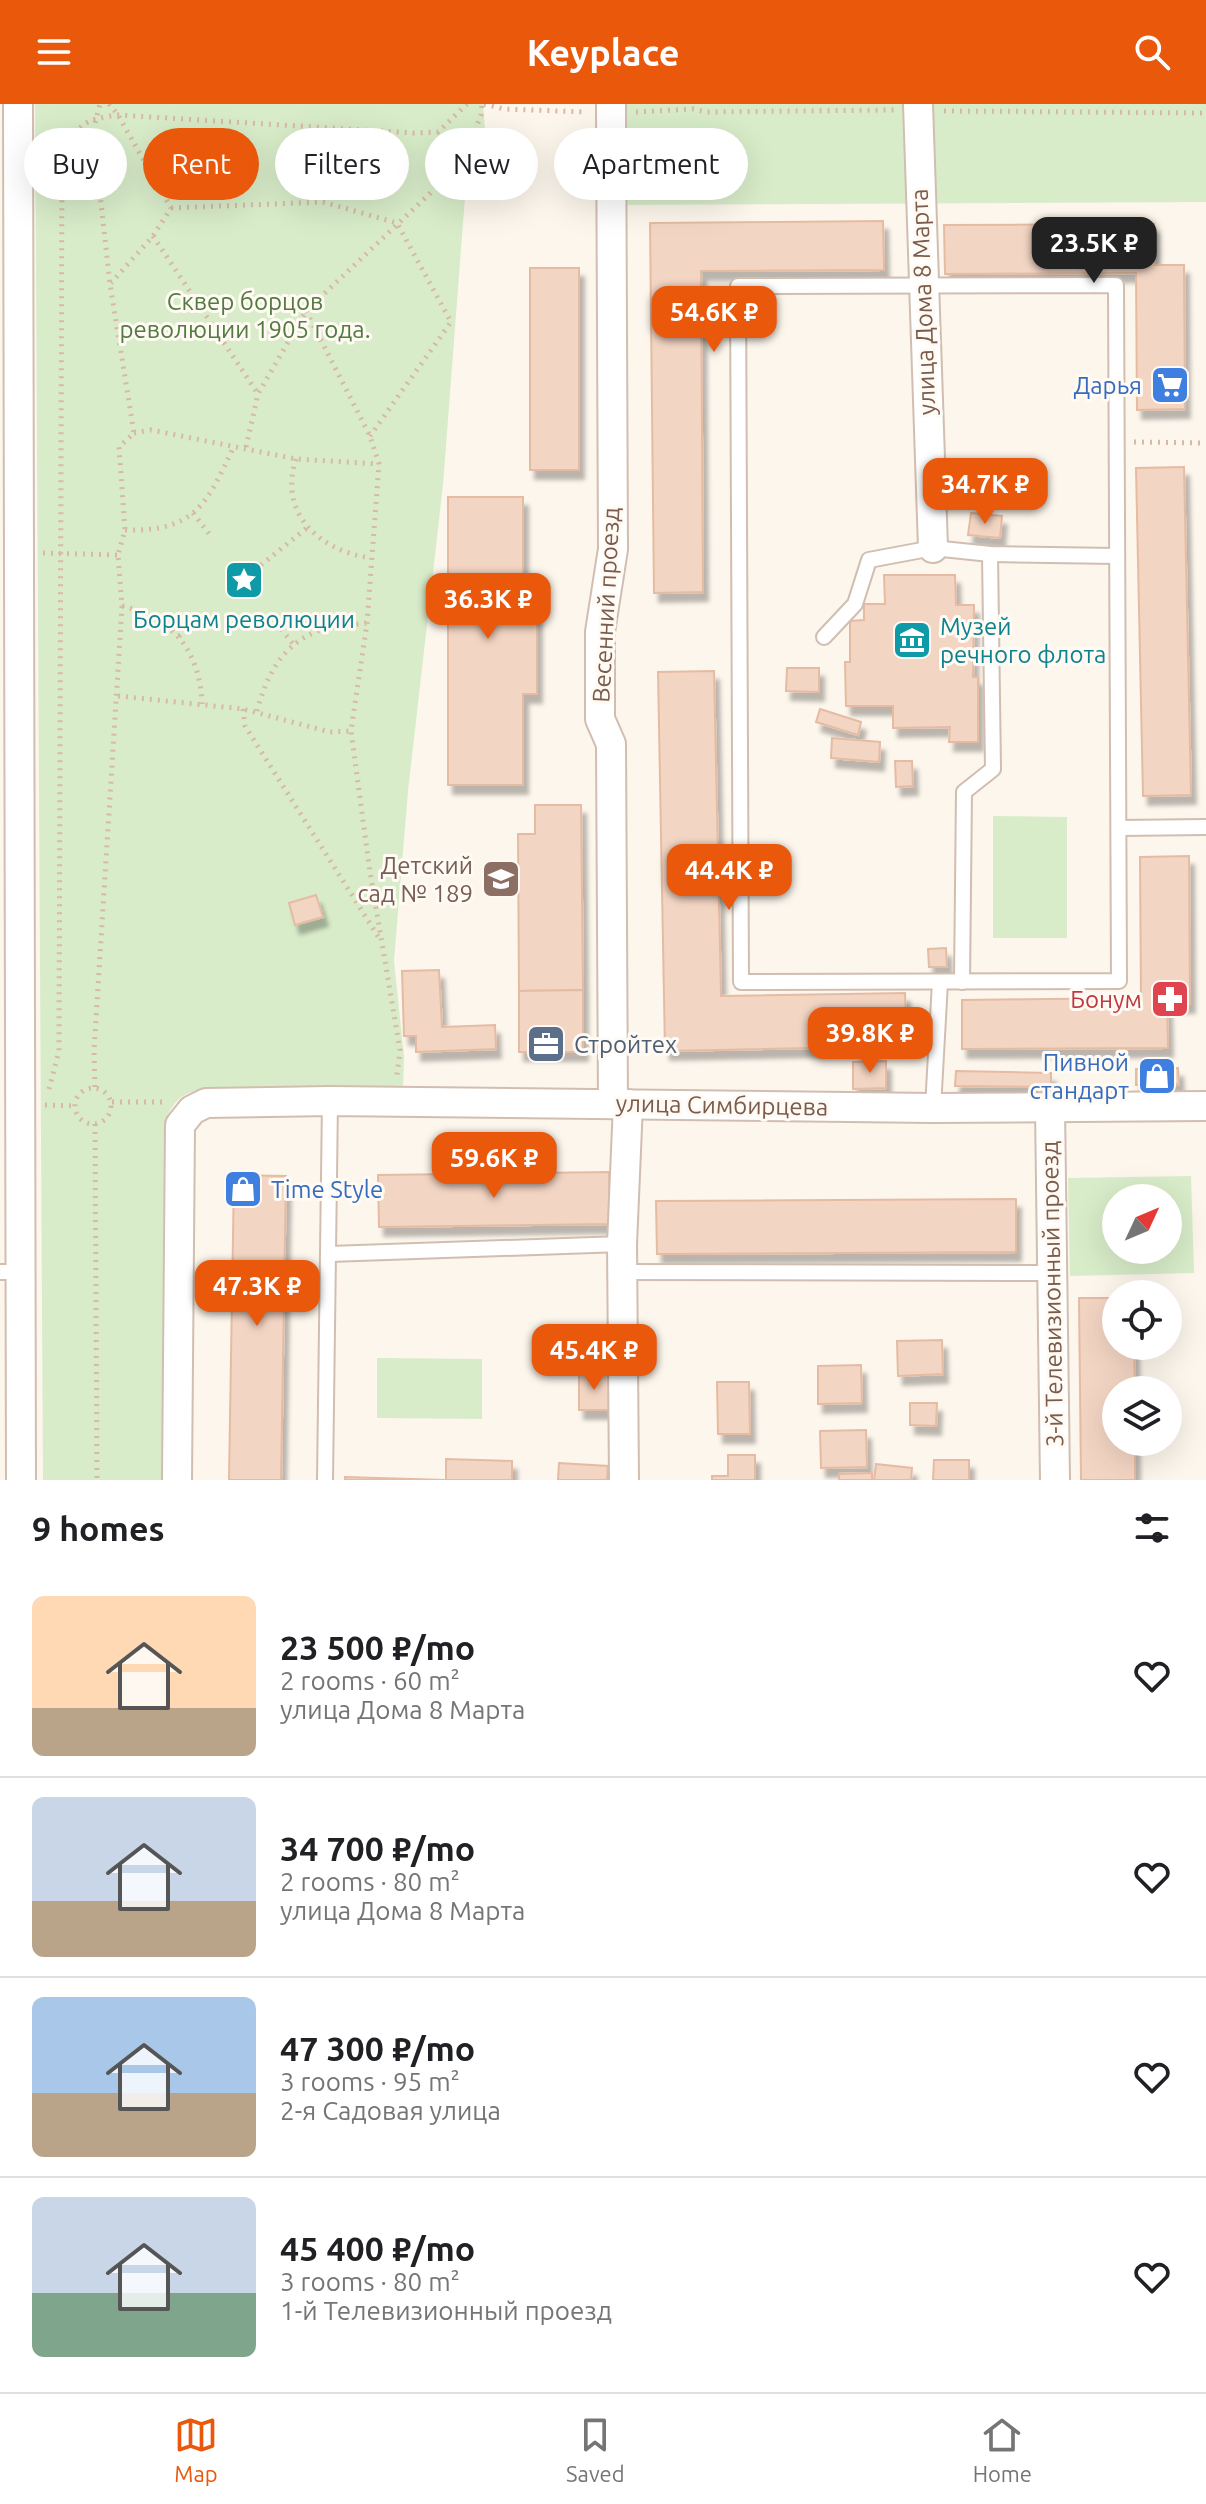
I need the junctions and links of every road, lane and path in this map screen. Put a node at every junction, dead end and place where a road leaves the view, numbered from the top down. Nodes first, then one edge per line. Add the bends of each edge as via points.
1 (18, 104) edge
2 (100, 104) edge
3 (109, 104) edge
4 (467, 104) edge
5 (483, 104) edge
6 (918, 107) edge
7 (611, 109) edge
8 (1206, 113) edge
9 (118, 115) junction
10 (95, 118) junction
11 (171, 208) junction
12 (397, 223) junction
13 (153, 236) junction
14 (110, 284) junction
15 (922, 286) junction
16 (306, 311) junction
17 (258, 394) junction
18 (134, 433) junction
19 (370, 436) junction
20 (1117, 442) junction
21 (1206, 443) edge
22 (234, 446) junction
23 (246, 447) junction
24 (296, 459) junction
25 (379, 464) junction
26 (193, 513) junction
27 (308, 527) junction
28 (125, 530) junction
29 (210, 535) dead end
30 (933, 548) junction
31 (19, 553) junction
32 (990, 554) junction
33 (118, 555) junction
34 (1117, 556) junction
35 (371, 558) junction
36 (261, 565) dead end
37 (122, 606) junction
38 (203, 616) dead end
39 (276, 623) dead end
40 (367, 623) junction
41 (179, 636) junction
42 (824, 637) dead end
43 (294, 645) junction
44 (118, 696) junction
45 (202, 704) junction
46 (243, 709) junction
47 (257, 711) junction
48 (351, 731) junction
49 (10, 740) edge
50 (10, 781) edge
51 (1206, 827) edge
52 (1119, 828) junction
53 (382, 943) junction
54 (940, 982) junction
55 (962, 982) junction
56 (396, 1080) dead end
57 (95, 1087) junction
58 (330, 1101) junction
59 (112, 1102) junction
60 (179, 1102) junction
61 (27, 1103) edge
62 (620, 1104) junction
63 (75, 1106) junction
64 (1206, 1106) edge
65 (933, 1108) junction
66 (1050, 1108) junction
67 (163, 1112) dead end
68 (95, 1124) junction
69 (329, 1254) junction
70 (622, 1258) junction
71 (10, 1272) edge
72 (1052, 1273) junction
73 (21, 1480) edge
74 (97, 1480) edge
75 (177, 1480) edge
76 (325, 1480) edge
77 (624, 1480) edge
78 (1055, 1480) edge

1 - 31 street
2 - 10 path
3 - 9 path
4 - 9 path via 438,132 414,133
5 - 7 path via 504,109
5 - 12 path via 462,163
6 - 7 path
6 - 8 path
6 - 15 street, улица Дома 8 Марта
7 - 62 street, Весенний проезд via 613,549 600,632 600,719 611,744
9 - 10 path
9 - 11 path
10 - 14 path
10 - 61 path via 78,126 62,155 59,1051
11 - 12 path via 323,202
11 - 13 path
12 - 16 path
12 - 19 path via 451,322
13 - 14 path
13 - 17 path
14 - 18 path
15 - 20 lane via 1116,285
15 - 30 street, улица Дома 8 Марта
15 - 54 lane via 738,286 741,982
16 - 17 path
16 - 19 path
17 - 23 path
18 - 22 path via 151,430
18 - 28 path via 119,447
19 - 25 path
20 - 21 path
20 - 34 lane
22 - 23 path
22 - 26 path via 208,498
23 - 24 path
24 - 25 path
24 - 27 path via 290,476 292,504
25 - 35 path
26 - 28 path via 172,527
26 - 29 path
27 - 35 path via 333,548
27 - 36 path
28 - 33 path
30 - 32 lane
30 - 42 lane via 869,560 855,604
31 - 33 path
31 - 49 street
32 - 34 lane
32 - 55 lane via 993,769 964,792
33 - 37 path
34 - 52 lane
35 - 40 path
37 - 41 path via 142,611
37 - 44 path
38 - 41 path
39 - 43 path
40 - 43 path via 318,631
40 - 48 path
41 - 45 path via 193,657
43 - 47 path via 275,662
44 - 45 path
44 - 57 path
45 - 46 path
46 - 47 path
46 - 53 path via 245,726
47 - 48 path via 330,732
48 - 53 path
49 - 50 street
50 - 61 street
51 - 52 lane
52 - 55 lane via 1119,981
53 - 56 path via 400,1050
54 - 55 lane
54 - 65 lane
57 - 59 path
57 - 63 path via 83,1090
58 - 60 street, улица Симбирцева
58 - 62 street, улица Симбирцева
58 - 69 lane
59 - 60 path
59 - 68 path via 110,1115
60 - 67 path
60 - 75 street
61 - 63 path
61 - 71 street
62 - 65 street, улица Симбирцева
62 - 70 street, Весенний проезд
63 - 68 path via 79,1118
64 - 66 street, улица Симбирцева
65 - 66 street, улица Симбирцева
66 - 72 street, 3-й Телевизионный проезд
68 - 74 path
69 - 70 lane
69 - 76 lane
70 - 72 lane
70 - 77 street, Весенний проезд
71 - 73 street
72 - 78 street, 3-й Телевизионный проезд

